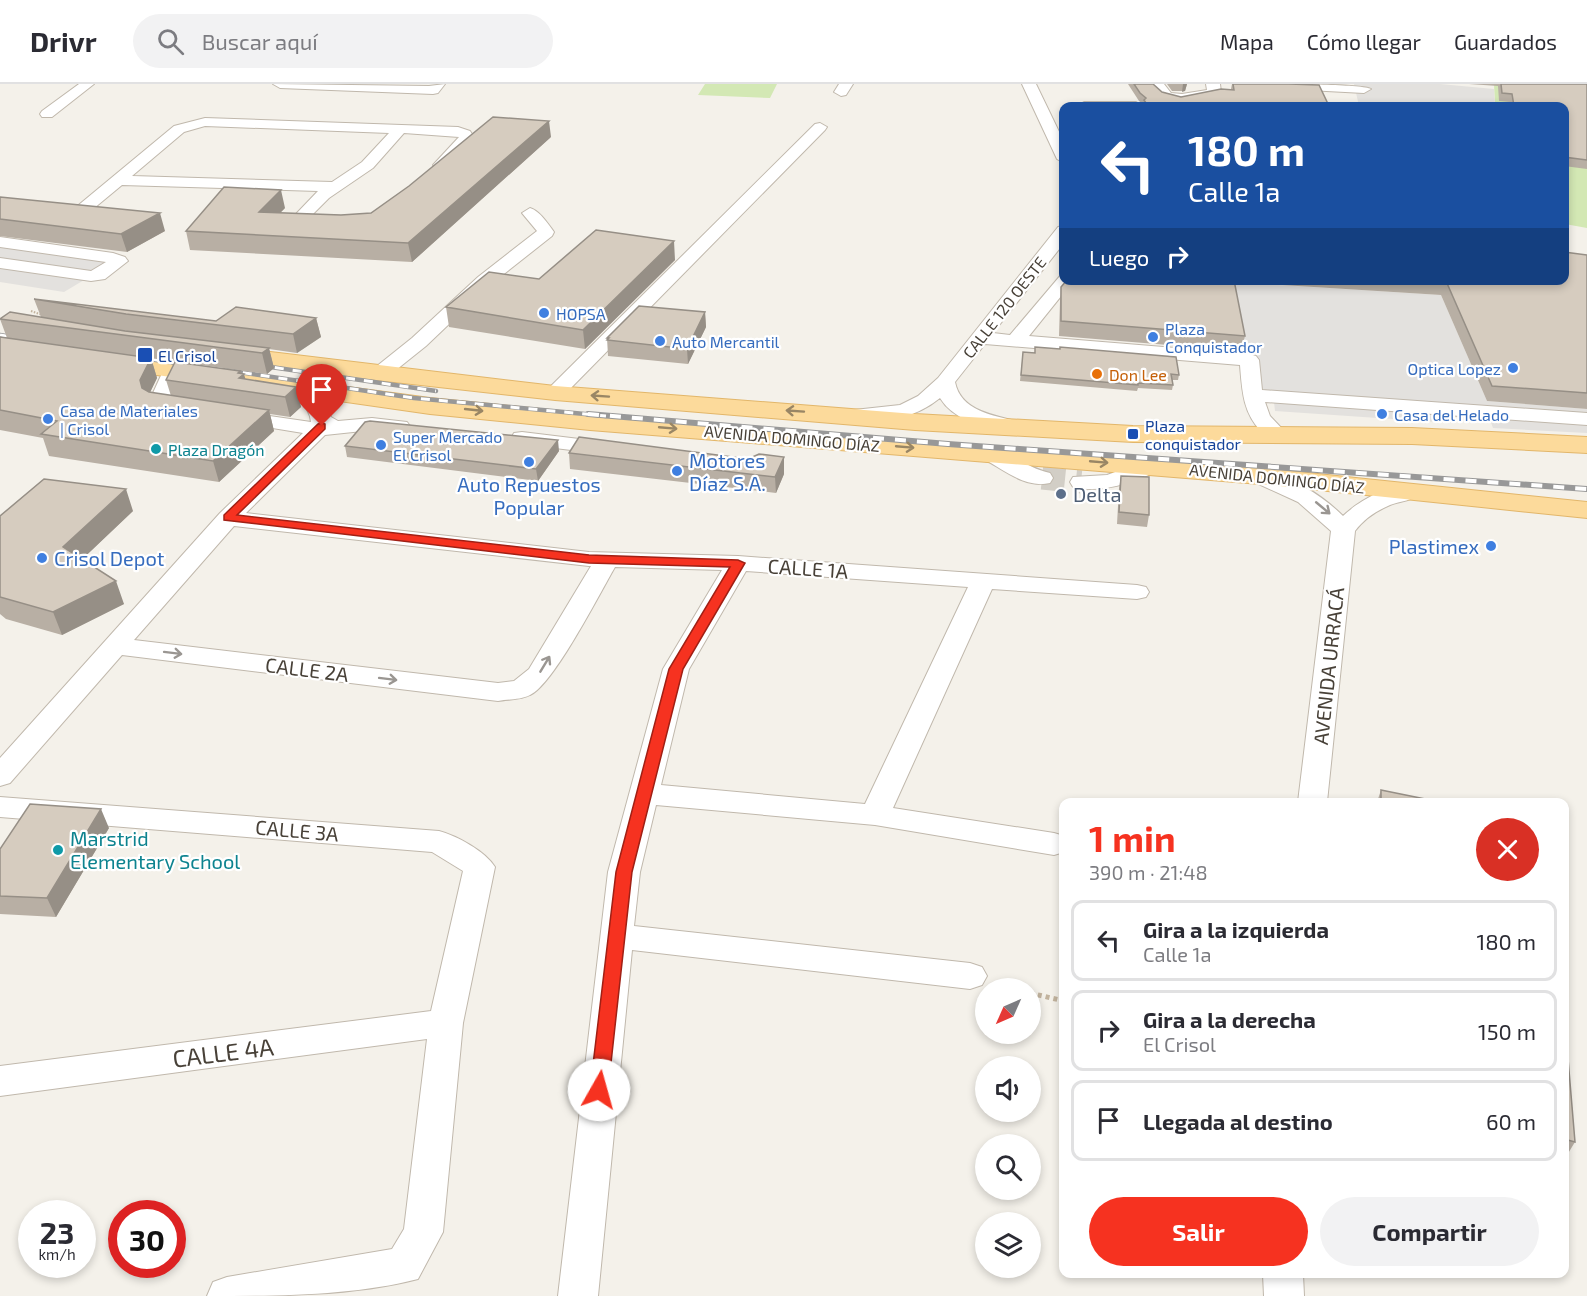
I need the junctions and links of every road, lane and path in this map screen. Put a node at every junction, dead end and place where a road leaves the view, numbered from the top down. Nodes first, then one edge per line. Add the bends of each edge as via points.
1 (87, 84) edge
2 (280, 84) edge
3 (1029, 84) edge
4 (1157, 84) edge
5 (1213, 84) edge
6 (1270, 84) edge
7 (1339, 85) edge
8 (436, 87) edge
9 (1364, 88) dead end
10 (1344, 102) edge
11 (47, 114) dead end
12 (820, 127) dead end
13 (399, 130) junction
14 (1058, 137) edge
15 (433, 173) edge
16 (119, 180) junction
17 (209, 183) junction
18 (250, 184) junction
19 (332, 187) junction
20 (199, 197) dead end
21 (228, 200) edge
22 (81, 211) edge
23 (530, 213) dead end
24 (345, 226) edge
25 (1059, 237) edge
26 (0, 242) edge
27 (0, 263) edge
28 (1062, 285) edge
29 (31, 311) dead end
30 (50, 317) edge
31 (979, 338) junction
32 (1015, 340) junction
33 (209, 352) edge
34 (81, 358) edge
35 (173, 371) junction
36 (379, 374) junction
37 (945, 382) junction
38 (277, 386) junction
39 (555, 393) junction
40 (1253, 395) junction
41 (430, 406) junction
42 (1468, 410) junction
43 (828, 413) junction
44 (518, 415) junction
45 (1587, 419) edge
46 (320, 428) junction
47 (416, 428) edge
48 (1022, 429) junction
49 (1341, 435) junction
50 (1278, 436) junction
51 (1480, 439) junction
52 (1587, 445) edge
53 (633, 451) edge
54 (992, 454) junction
55 (1587, 458) edge
56 (1151, 466) junction
57 (1260, 476) junction
58 (1042, 478) tunnel mouth
59 (1082, 482) tunnel mouth
60 (1409, 492) junction
61 (1587, 498) edge
62 (1587, 510) edge
63 (228, 518) junction
64 (1343, 530) junction
65 (608, 560) junction
66 (738, 563) junction
67 (983, 581) junction
68 (1137, 592) dead end
69 (115, 645) junction
70 (0, 777) edge
71 (644, 794) junction
72 (1313, 798) edge
73 (0, 807) edge
74 (875, 815) junction
75 (1054, 844) dead end
76 (617, 936) junction
77 (970, 976) dead end
78 (1041, 996) edge
79 (1059, 1001) edge
80 (446, 1023) junction
81 (0, 1081) edge
82 (1283, 1278) edge
83 (227, 1296) edge
84 (578, 1296) edge
85 (1284, 1296) edge

1 - 11 street
2 - 8 street
3 - 14 street via 1046,107
4 - 5 street via 1167,97 1190,98 1214,92
6 - 7 street
7 - 9 street
7 - 10 street
12 - 39 street
13 - 15 street via 465,134 467,137
13 - 16 street via 205,122 179,129
13 - 19 street via 364,168
16 - 17 street
16 - 22 street
17 - 18 street
17 - 20 street
18 - 19 street
18 - 21 street
19 - 24 street via 303,215 310,222
23 - 36 street via 546,232
25 - 31 street, CALLE 120 OESTE
26 - 27 street via 119,261 91,276
28 - 32 street
29 - 30 path
31 - 32 street
31 - 37 street, CALLE 120 OESTE
32 - 40 street via 1249,360
33 - 36 main road, AVENIDA DOMINGO DÍAZ
34 - 35 main road, AVENIDA DOMINGO DÍAZ
35 - 38 main road, AVENIDA DOMINGO DÍAZ
35 - 46 street via 158,404 163,407
36 - 39 main road, AVENIDA DOMINGO DÍAZ
37 - 43 street, CALLE 120 OESTE via 922,404 908,411
37 - 48 street via 945,393 963,410
38 - 41 main road, AVENIDA DOMINGO DÍAZ
38 - 46 street via 308,397 322,416
43 -> 39 main road, AVENIDA DOMINGO DÍAZ
40 - 42 street
40 - 50 street via 1260,418
41 -> 44 main road, AVENIDA DOMINGO DÍAZ
41 - 46 street via 373,410
42 - 45 street
42 - 51 street
43 - 48 main road, AVENIDA DOMINGO DÍAZ
44 - 53 street via 505,436
44 -> 54 main road, AVENIDA DOMINGO DÍAZ
46 - 47 street via 372,424
46 - 63 street
48 - 50 main road, AVENIDA DOMINGO DÍAZ
49 - 50 main road, AVENIDA DOMINGO DÍAZ
49 - 51 main road, AVENIDA DOMINGO DÍAZ
49 - 55 main road via 1408,446
51 - 52 main road, AVENIDA DOMINGO DÍAZ
54 -> 56 main road, AVENIDA DOMINGO DÍAZ
54 - 58 street via 1027,475
56 - 57 main road, AVENIDA DOMINGO DÍAZ
56 - 59 street via 1110,482
57 - 60 main road, AVENIDA DOMINGO DÍAZ
57 -> 64 street via 1311,498
60 - 61 main road via 1509,491
60 - 62 main road, AVENIDA DOMINGO DÍAZ
60 - 64 street via 1367,506
63 - 65 street, CALLE 1A
63 - 69 street
64 - 72 street, AVENIDA URRACÁ
65 - 66 street, CALLE 1A
69 -> 65 street, CALLE 2A via 498,692 522,689 539,674
66 - 67 street, CALLE 1A
66 - 71 street via 676,669
67 - 68 street, CALLE 1A
67 - 74 street
69 - 70 street
71 - 74 street
71 - 76 street via 624,872
73 - 80 street, CALLE 3A via 439,842 479,867
74 - 75 street
76 - 77 street
76 - 84 street
78 - 79 path
80 - 81 street, CALLE 4A
80 - 83 street via 423,1232 404,1266
82 - 85 street

